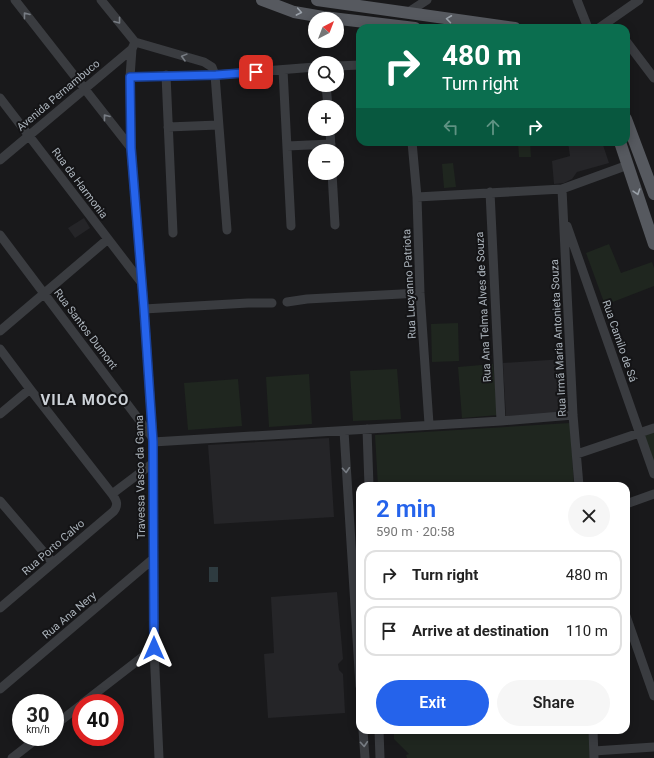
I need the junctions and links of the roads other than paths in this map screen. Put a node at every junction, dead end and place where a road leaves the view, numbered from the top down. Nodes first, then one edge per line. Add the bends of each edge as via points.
1 (15, 0) edge
2 (101, 0) edge
3 (262, 0) edge
4 (321, 0) edge
5 (426, 0) edge
6 (577, 0) edge
7 (639, 0) edge
8 (348, 4) junction
9 (325, 12) edge
10 (407, 13) junction
11 (308, 14) edge
12 (344, 20) edge
13 (347, 20) junction
14 (381, 24) edge
15 (486, 24) edge
16 (586, 24) edge
17 (613, 24) edge
18 (133, 46) junction
19 (630, 47) edge
20 (356, 65) edge
21 (344, 66) edge
22 (308, 68) edge
23 (283, 70) junction
24 (166, 75) junction
25 (216, 75) junction
26 (130, 77) junction
27 (654, 78) edge
28 (84, 89) junction
29 (0, 98) edge
30 (218, 125) junction
31 (168, 127) junction
32 (630, 130) edge
33 (29, 135) junction
34 (287, 146) junction
35 (308, 146) edge
36 (412, 146) edge
37 (621, 146) edge
38 (131, 148) junction
39 (0, 160) edge
40 (628, 165) junction
41 (332, 180) edge
42 (562, 188) junction
43 (490, 192) junction
44 (654, 194) edge
45 (417, 197) junction
46 (564, 216) junction
47 (335, 225) dead end
48 (291, 226) dead end
49 (227, 230) dead end
50 (173, 233) dead end
51 (0, 235) edge
52 (108, 239) junction
53 (653, 240) edge
54 (141, 282) junction
55 (420, 293) junction
56 (45, 294) junction
57 (287, 302) dead end
58 (272, 303) dead end
59 (144, 309) junction
60 (0, 331) edge
61 (0, 349) edge
62 (30, 389) junction
63 (0, 414) edge
64 (573, 415) junction
65 (501, 421) junction
66 (429, 424) junction
67 (654, 428) edge
68 (367, 429) junction
69 (344, 431) junction
70 (639, 433) junction
71 (153, 440) junction
72 (577, 454) junction
73 (153, 463) junction
74 (654, 474) edge
75 (369, 482) edge
76 (579, 482) edge
77 (654, 494) edge
78 (114, 497) junction
79 (0, 501) edge
80 (630, 503) edge
81 (153, 560) junction
82 (53, 563) junction
83 (0, 608) edge
84 (356, 622) edge
85 (630, 627) edge
86 (154, 648) junction
87 (0, 689) edge
88 (95, 694) edge
89 (654, 696) edge
90 (72, 712) edge
91 (64, 718) edge
92 (363, 734) edge
93 (378, 734) edge
94 (593, 734) edge
95 (27, 746) edge
96 (654, 747) edge
97 (594, 754) edge
98 (12, 758) edge
99 (160, 758) edge
100 (365, 758) edge
101 (380, 758) edge

28 -> 1 street
2 -> 18 street
3 -> 11 main road
4 - 8 main road
4 - 9 main road via 327,7
5 - 10 street
6 - 16 street
7 - 17 street
8 - 10 main road
8 - 13 main road via 344,13
15 -> 10 main road
12 - 13 main road
13 - 14 main road
25 -> 18 street via 212,67 204,62
18 - 26 street, Travessa Vasco da Gama
18 - 28 street, Avenida Pernambuco
19 - 27 street
20 - 21 street
22 - 23 street
23 - 25 street
23 - 34 street
24 - 25 street
24 - 26 street
24 - 31 street
25 - 30 street
26 - 38 street, Travessa Vasco da Gama
28 - 33 street, Avenida Pernambuco
38 -> 28 street
29 - 33 street, Rua da Harmonia
30 - 31 street
30 - 49 street
31 - 50 street
32 - 44 main road
33 - 39 street, Avenida Pernambuco
33 - 52 street, Rua da Harmonia
34 - 35 street
34 - 48 street
36 - 45 street, Rua Lucyanno Patriota
37 - 40 main road
38 - 54 street, Travessa Vasco da Gama
40 - 42 street
40 -> 53 main road
41 - 47 street
42 - 43 street
42 - 46 street, Rua Irmã Maria Antonieta Souza
43 - 45 street
43 - 65 street, Rua Ana Telma Alves de Souza
45 - 55 street, Rua Lucyanno Patriota
46 - 64 street, Rua Irmã Maria Antonieta Souza
46 - 70 street, Rua Camilo de Sá
51 - 56 street, Rua Santos Dumont
52 - 54 street, Rua da Harmonia
52 - 56 street
54 - 59 street, Travessa Vasco da Gama
55 - 57 street
55 - 66 street, Rua Lucyanno Patriota
56 - 60 street
56 - 71 street, Rua Santos Dumont
58 - 59 street
59 - 71 street, Travessa Vasco da Gama
61 - 62 street
62 - 63 street
62 - 78 street
64 - 65 street
64 - 72 street, Rua Irmã Maria Antonieta Souza
65 - 66 street
66 - 68 street
67 - 70 street
68 - 69 street
68 - 75 street
69 - 71 street
69 -> 84 street
70 - 72 street
70 - 74 street, Rua Camilo de Sá
71 - 73 street, Travessa Vasco da Gama
72 - 76 street, Rua Irmã Maria Antonieta Souza
73 - 78 street
73 - 81 street, Travessa Vasco da Gama
77 - 80 street
78 - 82 street, Rua Porto Calvo via 117,505 114,511
79 - 82 street
81 - 86 street, Travessa Vasco da Gama
81 - 87 street, Rua Ana Nery
82 - 83 street, Rua Porto Calvo
85 - 89 street
86 - 88 street
86 - 99 street, Travessa Vasco da Gama
90 - 91 street
92 -> 100 street
93 - 101 street
94 - 97 street
95 - 98 street
96 - 97 street

